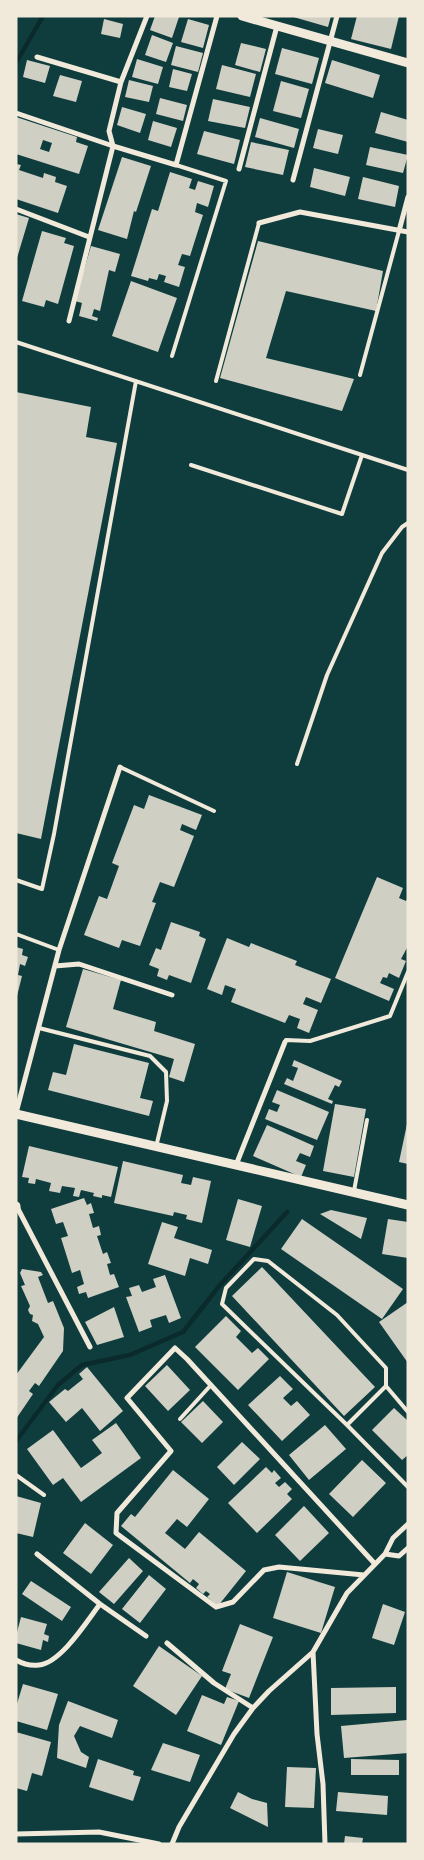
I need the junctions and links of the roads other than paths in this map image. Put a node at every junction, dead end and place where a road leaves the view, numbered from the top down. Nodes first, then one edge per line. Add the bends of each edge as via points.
1 (148, 16) edge
2 (217, 16) edge
3 (242, 16) edge
4 (337, 16) edge
5 (277, 26) junction
6 (330, 41) junction
7 (37, 57) dead end
8 (408, 63) edge
9 (121, 82) junction
10 (16, 113) edge
11 (113, 146) junction
12 (176, 165) junction
13 (239, 169) dead end
14 (293, 180) dead end
15 (408, 197) edge
16 (16, 210) edge
17 (259, 224) joint
18 (399, 231) junction
19 (408, 232) edge
20 (89, 237) junction
21 (69, 320) dead end
22 (16, 342) edge
23 (172, 356) dead end
24 (360, 375) dead end
25 (136, 381) junction
26 (216, 382) dead end
27 (362, 455) junction
28 (191, 465) dead end
29 (408, 470) edge
30 (408, 522) edge
31 (297, 764) dead end
32 (120, 767) joint
33 (214, 810) dead end
34 (16, 880) edge
35 (16, 934) edge
36 (59, 950) junction
37 (55, 966) junction
38 (408, 972) edge
39 (172, 994) dead end
40 (39, 1028) junction
41 (285, 1042) joint
42 (16, 1113) edge
43 (367, 1120) dead end
44 (156, 1146) junction
45 (236, 1165) junction
46 (353, 1193) junction
47 (408, 1206) edge
48 (16, 1207) edge
49 (90, 1347) dead end
50 (211, 1385) junction
51 (386, 1386) junction
52 (408, 1412) edge
53 (180, 1419) dead end
54 (347, 1425) junction
55 (16, 1475) edge
56 (408, 1487) edge
57 (44, 1495) dead end
58 (408, 1524) edge
59 (408, 1548) edge
60 (37, 1554) dead end
61 (385, 1554) junction
62 (375, 1564) junction
63 (364, 1575) junction
64 (100, 1604) junction
65 (146, 1636) dead end
66 (167, 1643) dead end
67 (313, 1652) junction
68 (16, 1660) edge
69 (253, 1708) junction
70 (16, 1834) edge
71 (159, 1844) edge
72 (172, 1844) edge
73 (325, 1844) edge

1 - 9 street
2 - 12 street
3 - 5 street
4 - 6 street
5 - 6 street
5 - 13 street
6 - 8 street
6 - 14 street
7 - 9 street
9 - 11 street via 108,131
10 - 11 street
11 - 12 street
11 - 20 street
12 - 23 lane via 226,181
15 - 18 street
16 - 20 street
17 - 18 street via 300,212
17 - 26 lane
18 - 19 street
18 - 24 lane
20 - 21 street
22 - 25 lane
25 - 27 lane
25 - 34 lane via 42,889
27 - 28 lane via 342,514
27 - 29 lane
30 - 31 lane via 382,553 326,675
32 - 33 lane
32 - 36 street
35 - 36 lane
36 - 37 street
37 - 39 street via 79,964
37 - 40 street
38 - 41 lane via 390,1016 310,1041
40 - 42 street
40 - 44 lane via 150,1056 166,1072 167,1101
41 - 45 street
42 - 44 street
43 - 46 lane
44 - 45 street
45 - 46 street
46 - 47 street
48 - 49 street
50 - 53 lane
50 - 62 street
50 - 63 street via 175,1348 127,1398 171,1451 117,1513 116,1533 216,1607 233,1602 264,1570 279,1567
51 - 52 lane
51 - 54 lane
51 - 54 lane via 386,1368 337,1315 268,1261 254,1259 226,1288 222,1304
54 - 56 lane
55 - 57 lane
58 - 61 street via 393,1538
59 - 61 street via 399,1556
60 - 64 street
61 - 62 street
62 - 63 street
63 - 67 street via 348,1593
64 - 65 street
64 - 68 street via 53,1660 40,1666
66 - 69 street via 214,1683
67 - 69 street
67 - 73 street
69 - 72 street via 234,1734
70 - 71 street via 100,1832

